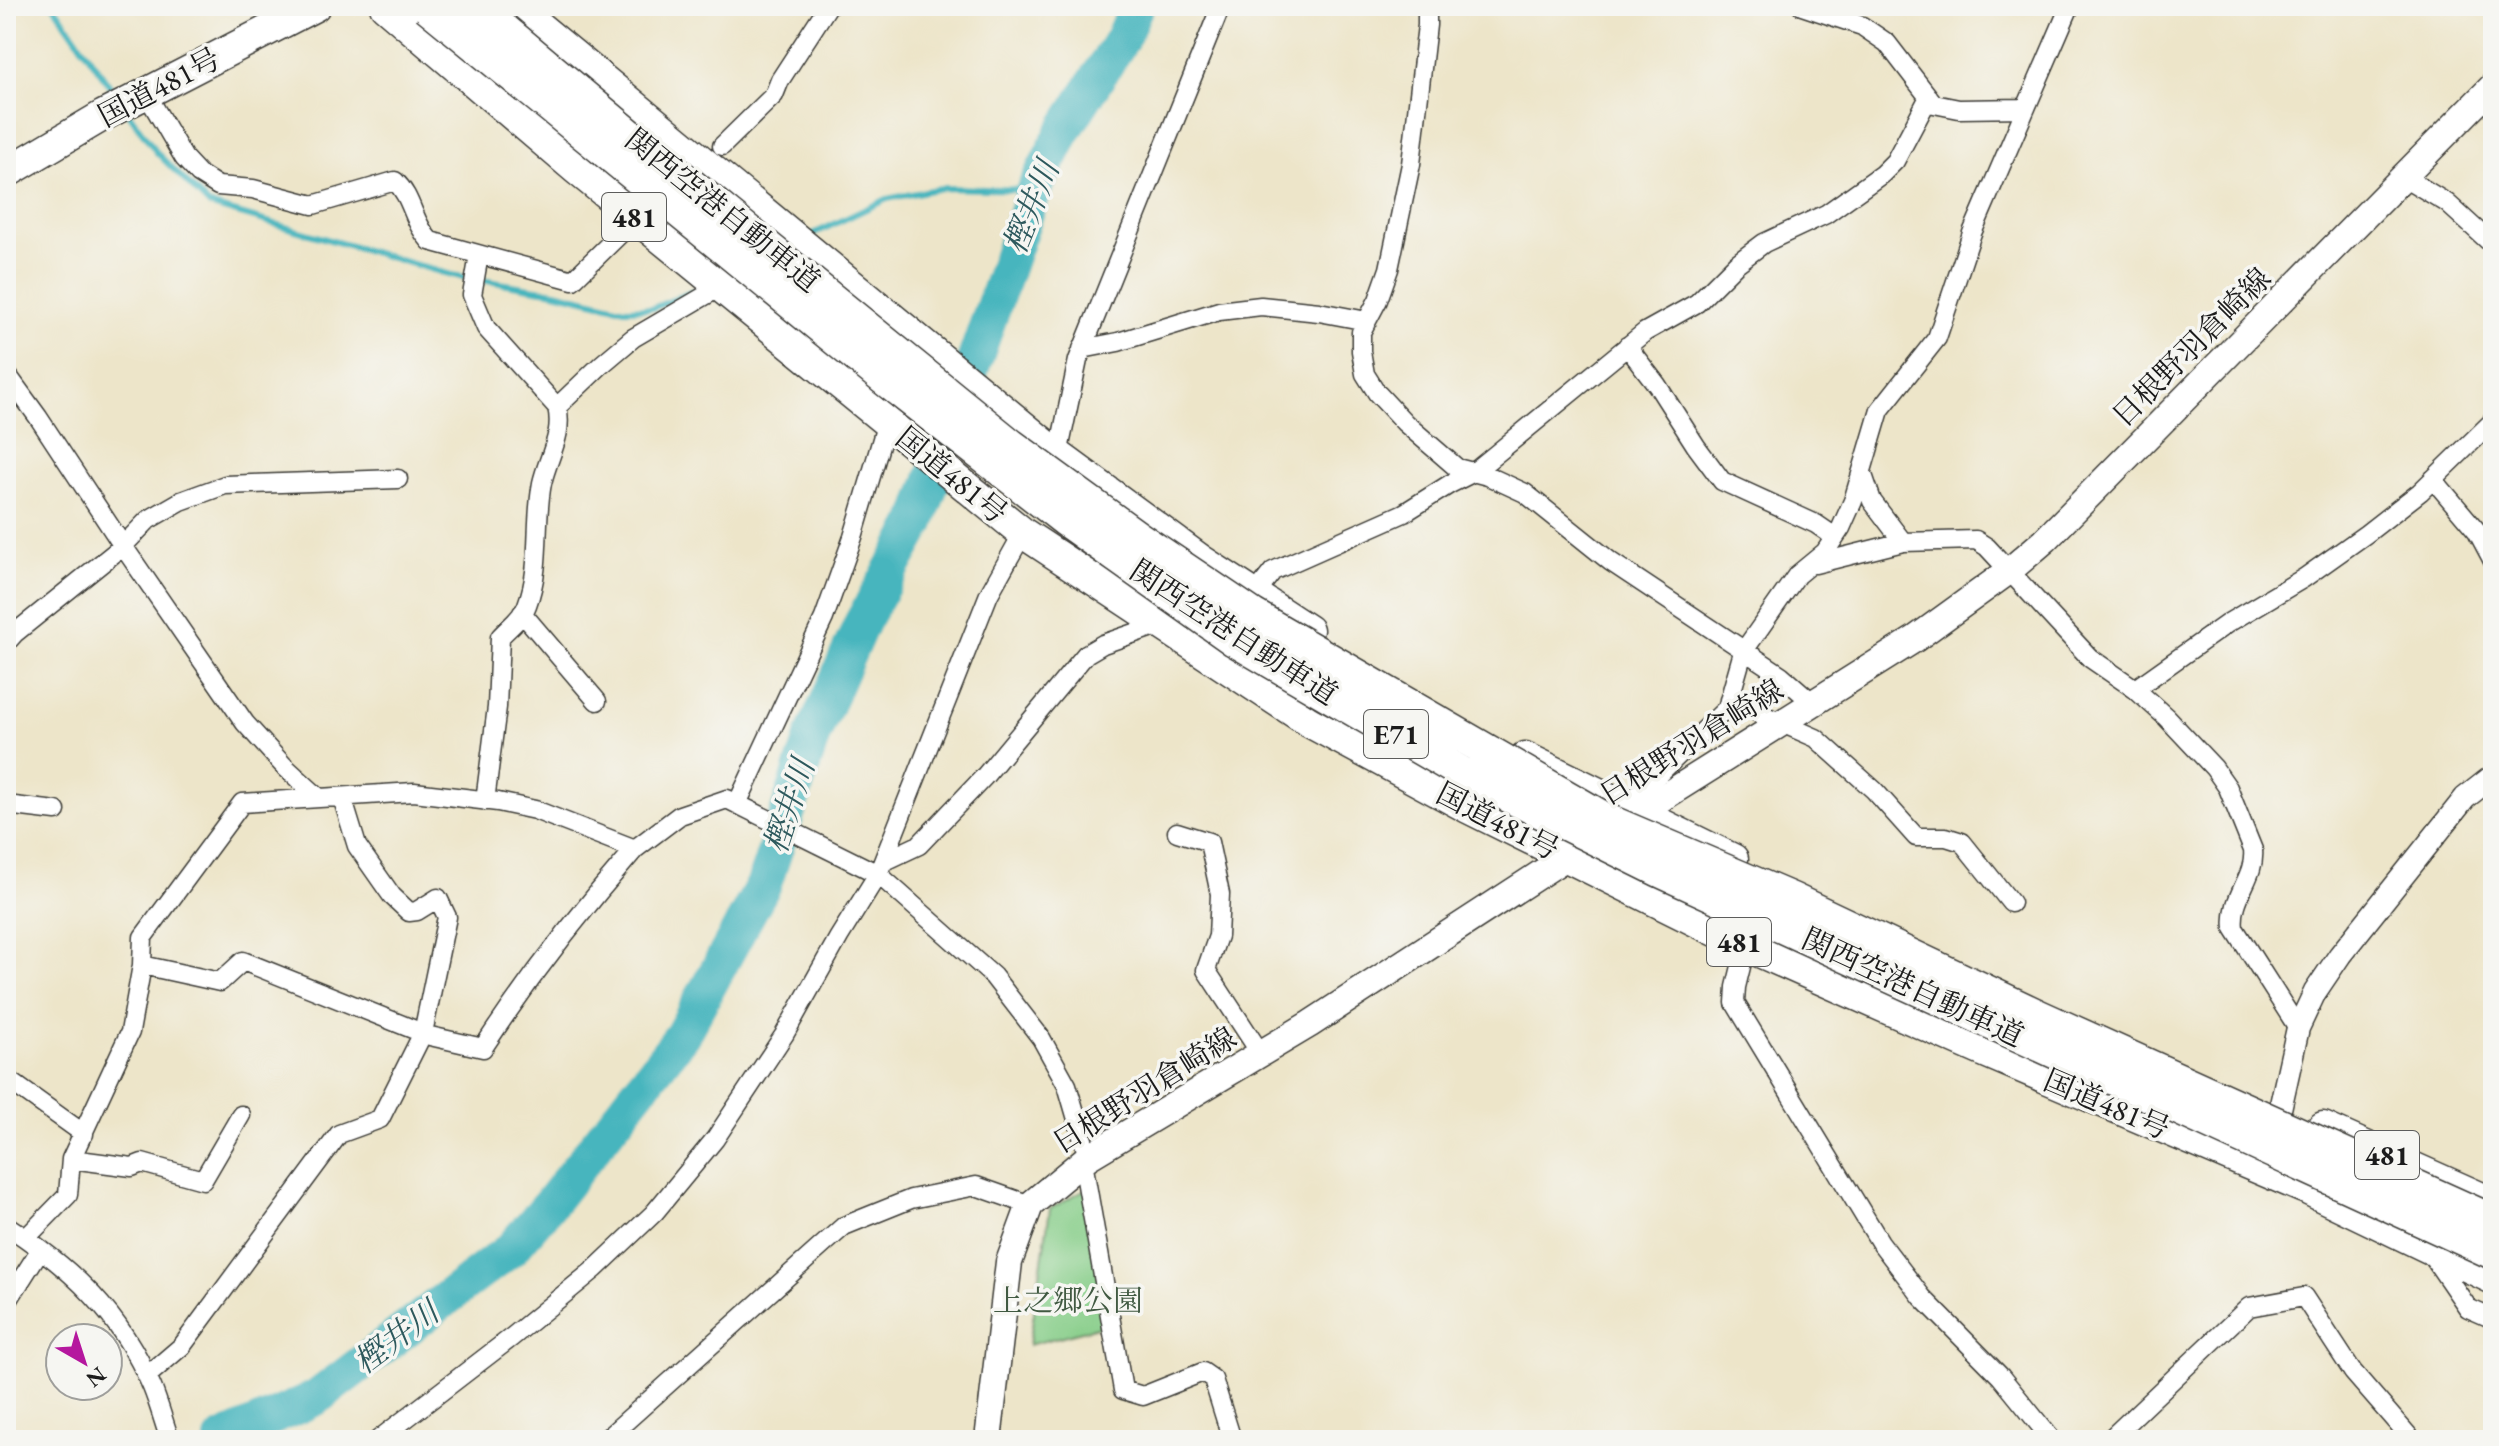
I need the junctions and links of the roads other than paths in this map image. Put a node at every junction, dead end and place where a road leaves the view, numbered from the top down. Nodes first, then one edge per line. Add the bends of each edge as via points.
1 (315, 6) edge
2 (385, 6) edge
3 (427, 6) edge
4 (476, 6) edge
5 (514, 6) edge
6 (828, 6) edge
7 (1221, 6) edge
8 (1427, 6) edge
9 (1802, 6) edge
10 (2070, 6) edge
11 (2493, 86) edge
12 (146, 93) junction
13 (1929, 97) junction
14 (2025, 108) junction
15 (722, 146) dead end
16 (6, 173) edge
17 (2402, 176) junction
18 (624, 230) dead end
19 (2493, 245) edge
20 (479, 255) junction
21 (720, 287) junction
22 (1367, 321) junction
23 (1627, 346) junction
24 (1082, 349) junction
25 (6, 373) edge
26 (557, 407) junction
27 (887, 422) junction
28 (2491, 425) edge
29 (1058, 455) junction
30 (1474, 472) junction
31 (1862, 472) junction
32 (398, 479) dead end
33 (2433, 479) junction
34 (1023, 533) junction
35 (1835, 537) junction
36 (1903, 542) junction
37 (123, 546) junction
38 (2493, 561) edge
39 (1809, 566) junction
40 (2009, 571) junction
41 (1254, 595) junction
42 (522, 613) junction
43 (1161, 624) junction
44 (6, 643) edge
45 (1743, 652) junction
46 (2135, 689) junction
47 (1729, 700) junction
48 (597, 701) dead end
49 (1813, 703) junction
50 (1781, 723) junction
51 (2493, 776) edge
52 (342, 797) junction
53 (319, 798) junction
54 (485, 801) junction
55 (737, 804) junction
56 (6, 805) edge
57 (1633, 810) junction
58 (56, 811) dead end
59 (1177, 832) dead end
60 (635, 849) junction
61 (1566, 856) junction
62 (880, 868) junction
63 (2011, 903) dead end
64 (1746, 946) junction
65 (142, 965) junction
66 (2298, 1028) junction
67 (423, 1033) junction
68 (1261, 1054) junction
69 (6, 1078) edge
70 (2280, 1109) junction
71 (241, 1115) dead end
72 (84, 1134) junction
73 (2388, 1155) junction
74 (71, 1159) junction
75 (1086, 1160) junction
76 (2493, 1180) edge
77 (2493, 1203) edge
78 (1030, 1205) junction
79 (2493, 1221) edge
80 (6, 1225) edge
81 (33, 1244) junction
82 (2427, 1247) junction
83 (2493, 1253) edge
84 (2493, 1279) edge
85 (6, 1304) edge
86 (2493, 1319) edge
87 (147, 1376) junction
88 (170, 1440) edge
89 (378, 1440) edge
90 (605, 1440) edge
91 (988, 1440) edge
92 (1232, 1440) edge
93 (2052, 1440) edge
94 (2109, 1440) edge
95 (2412, 1440) edge

1 - 12 highway, 国道481号
2 - 21 highway, 国道481号 / 481
3 - 83 highway, 関西空港自動車道 / E71, bridge via 883,378 1065,520 1234,640 1462,773 1658,870
4 - 79 highway, 関西空港自動車道 / E71, bridge via 1011,445 1253,615 1607,820 1792,899
5 - 29 highway, 481
6 - 15 street via 774,95
7 - 24 street
8 - 22 street via 1411,164 1389,269
9 - 13 street via 1862,26 1887,43
10 - 14 street
11 - 17 main road, 日根野羽倉崎線
12 - 16 highway, 国道481号
12 - 20 street via 184,158 218,186 313,205 395,181 430,241
13 - 14 street via 1934,104 1959,109
13 - 23 street via 1895,161 1882,174 1826,214 1764,243 1697,303
14 - 31 street via 1972,233 1937,338 1880,410
17 - 19 street via 2447,203
17 - 40 main road, 日根野羽倉崎線
18 - 20 street via 573,280
20 - 26 street via 472,295 486,328
21 - 26 street via 633,338
21 - 27 highway, 国道481号 / 481
22 - 24 street via 1261,306 1219,311
22 - 30 street via 1361,351 1365,374 1377,393 1457,468
23 - 30 street
23 - 35 street via 1722,481
24 - 29 street
25 - 37 street
26 - 42 street via 561,423 542,482 537,567
27 - 34 highway, 国道481号 / 481
27 - 55 street via 824,618
28 - 33 street
29 - 41 highway, 481
30 - 41 street via 1404,513 1273,571
30 - 45 street via 1525,493 1611,562
31 - 35 street
31 - 36 street via 1872,501
32 - 37 street via 225,485 148,520
33 - 38 street via 2477,531
33 - 46 street via 2304,578 2228,623
34 - 43 highway, 国道481号 / 481
34 - 62 street via 989,594
35 - 39 street
36 - 39 street
36 - 40 street via 1976,540
37 - 44 street
37 - 53 street via 245,723
39 - 45 street via 1797,575
40 - 46 street via 2090,658
40 - 49 main road, 日根野羽倉崎線
41 - 57 highway, 481 via 1476,734
42 - 48 street
42 - 54 street via 500,637
43 - 61 highway, 国道481号 / 481 via 1309,722
43 - 62 street via 1086,654 984,777 919,845
45 - 47 street
45 - 49 street
46 - 66 street via 2228,788 2254,860 2232,913 2234,928
47 - 50 street
47 - 57 street
49 - 50 main road, 日根野羽倉崎線
50 - 57 main road, 日根野羽倉崎線
50 - 63 street via 1816,738 1916,837 1962,842
51 - 66 street via 2465,798 2340,955
52 - 53 street
52 - 54 street via 414,792
52 - 67 street via 357,846 392,896 409,912 438,898 447,917
53 - 65 street via 242,803 143,937
54 - 60 street via 535,810
55 - 60 street via 727,799 680,815
55 - 62 street
56 - 58 street
57 - 61 main road, 日根野羽倉崎線
57 - 70 highway, 481
59 - 68 street via 1209,842 1220,894 1218,936 1206,970
60 - 67 street via 516,997 483,1048
61 - 64 highway, 国道481号 / 481
61 - 68 main road, 日根野羽倉崎線
62 - 75 street via 993,976 1041,1038 1067,1085
62 - 89 street via 784,1035 715,1139 654,1213 583,1279
64 - 82 highway, 国道481号 / 481 via 2304,1188
64 - 93 street via 1735,1003 1880,1242 1922,1297 2001,1377
65 - 67 street via 220,982 243,961
65 - 72 street via 130,1032
66 - 70 street
67 - 87 street via 380,1119 339,1134 182,1346
68 - 75 main road, 日根野羽倉崎線
69 - 72 street
70 - 73 highway, 481
71 - 74 street via 203,1180 142,1163 132,1167
72 - 74 street
73 - 76 highway, 481
73 - 77 highway, 481
74 - 81 street via 68,1195
75 - 78 main road, 日根野羽倉崎線
75 - 92 street via 1123,1390 1143,1396 1203,1372 1213,1379
78 - 90 street via 976,1186 911,1199 844,1226
78 - 91 main road via 1009,1262
80 - 81 street
81 - 85 street
81 - 87 street via 92,1292 122,1329
82 - 84 highway, 国道481号 / 481
82 - 86 street via 2468,1308
87 - 88 street
94 - 95 street via 2249,1307 2304,1297 2353,1372

